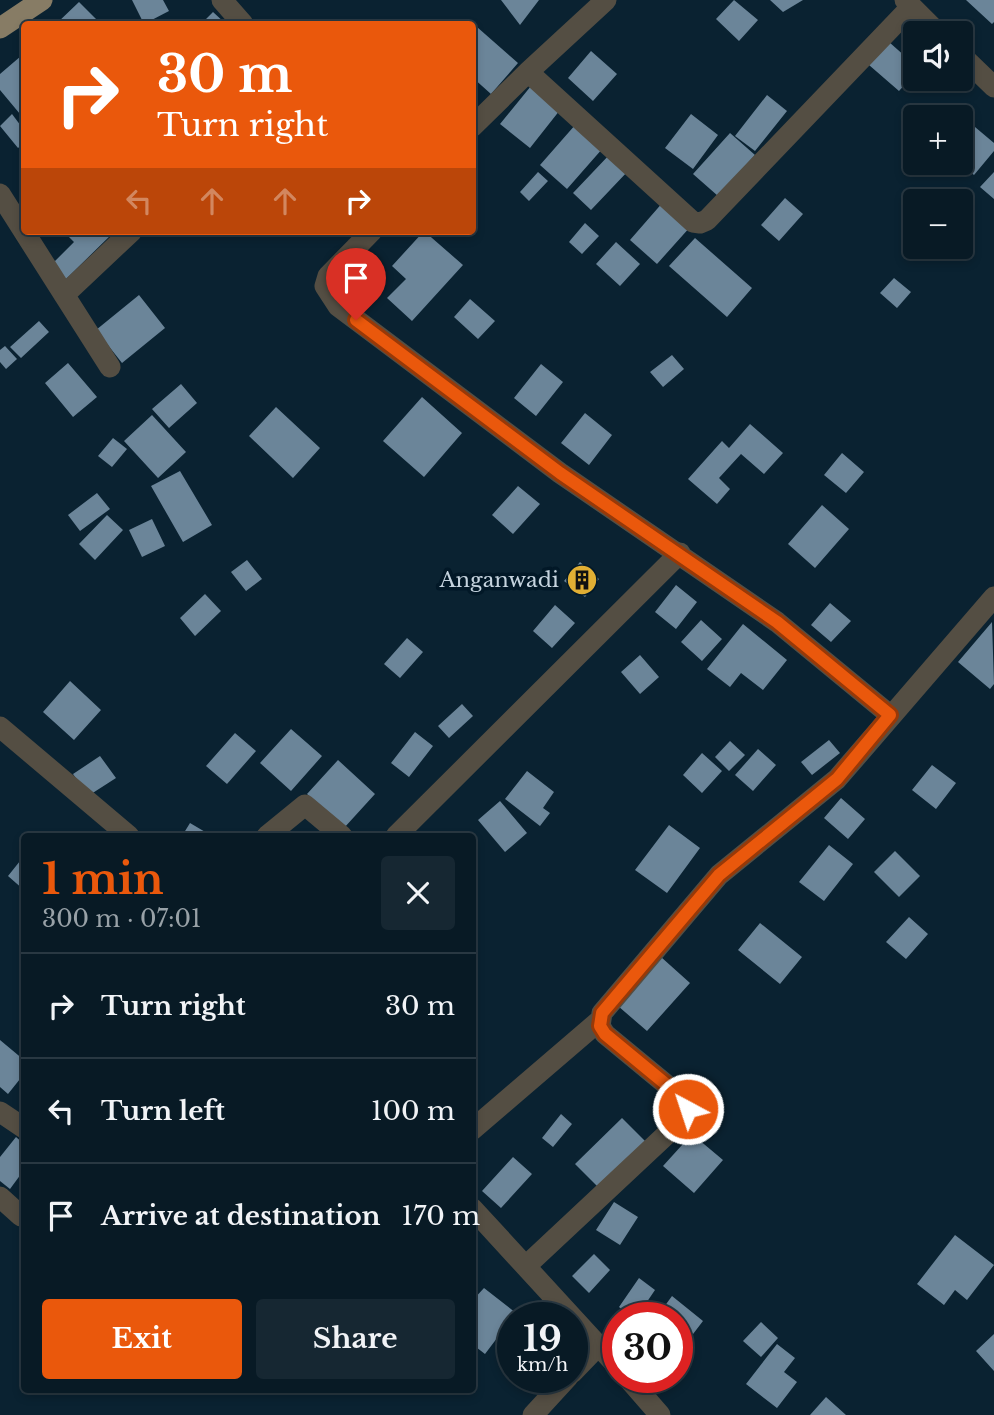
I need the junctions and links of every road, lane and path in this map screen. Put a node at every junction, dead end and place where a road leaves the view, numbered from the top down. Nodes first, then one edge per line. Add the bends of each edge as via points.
1 (42, 0) edge
2 (222, 0) edge
3 (596, 3) edge
4 (908, 4) edge
5 (240, 21) edge
6 (926, 21) edge
7 (0, 27) edge
8 (973, 67) edge
9 (527, 72) junction
10 (994, 87) edge
11 (476, 123) edge
12 (0, 194) edge
13 (21, 227) edge
14 (26, 235) edge
15 (128, 235) edge
16 (368, 235) edge
17 (64, 295) junction
18 (110, 367) dead end
19 (680, 553) junction
20 (994, 597) edge
21 (890, 715) junction
22 (0, 727) edge
23 (125, 833) edge
24 (271, 833) edge
25 (338, 833) edge
26 (399, 833) edge
27 (599, 1021) junction
28 (0, 1112) edge
29 (21, 1126) edge
30 (476, 1127) edge
31 (0, 1197) edge
32 (476, 1212) edge
33 (21, 1216) dead end
34 (526, 1266) junction
35 (599, 1345) junction
36 (602, 1348) edge
37 (588, 1356) edge
38 (553, 1393) edge
39 (641, 1393) edge
40 (533, 1415) edge
41 (660, 1415) edge

1 - 7 main road
2 - 5 street
3 - 9 street
4 - 6 street
4 - 9 street via 708,220 700,223 693,222
8 - 10 street
9 - 11 street
12 - 13 street
14 - 17 street
15 - 17 street
16 - 19 street via 328,276 325,286 338,306 560,473
17 - 18 street
19 - 21 street via 777,622
19 - 26 street
20 - 21 street
21 - 27 street via 837,779 719,875
22 - 23 street
24 - 25 street via 305,805
27 - 30 street
27 - 34 street via 605,1034 685,1100 688,1109
28 - 29 street
31 - 33 street
32 - 34 street
34 - 35 street
35 - 36 street
35 - 37 street
38 - 40 street
39 - 41 street

